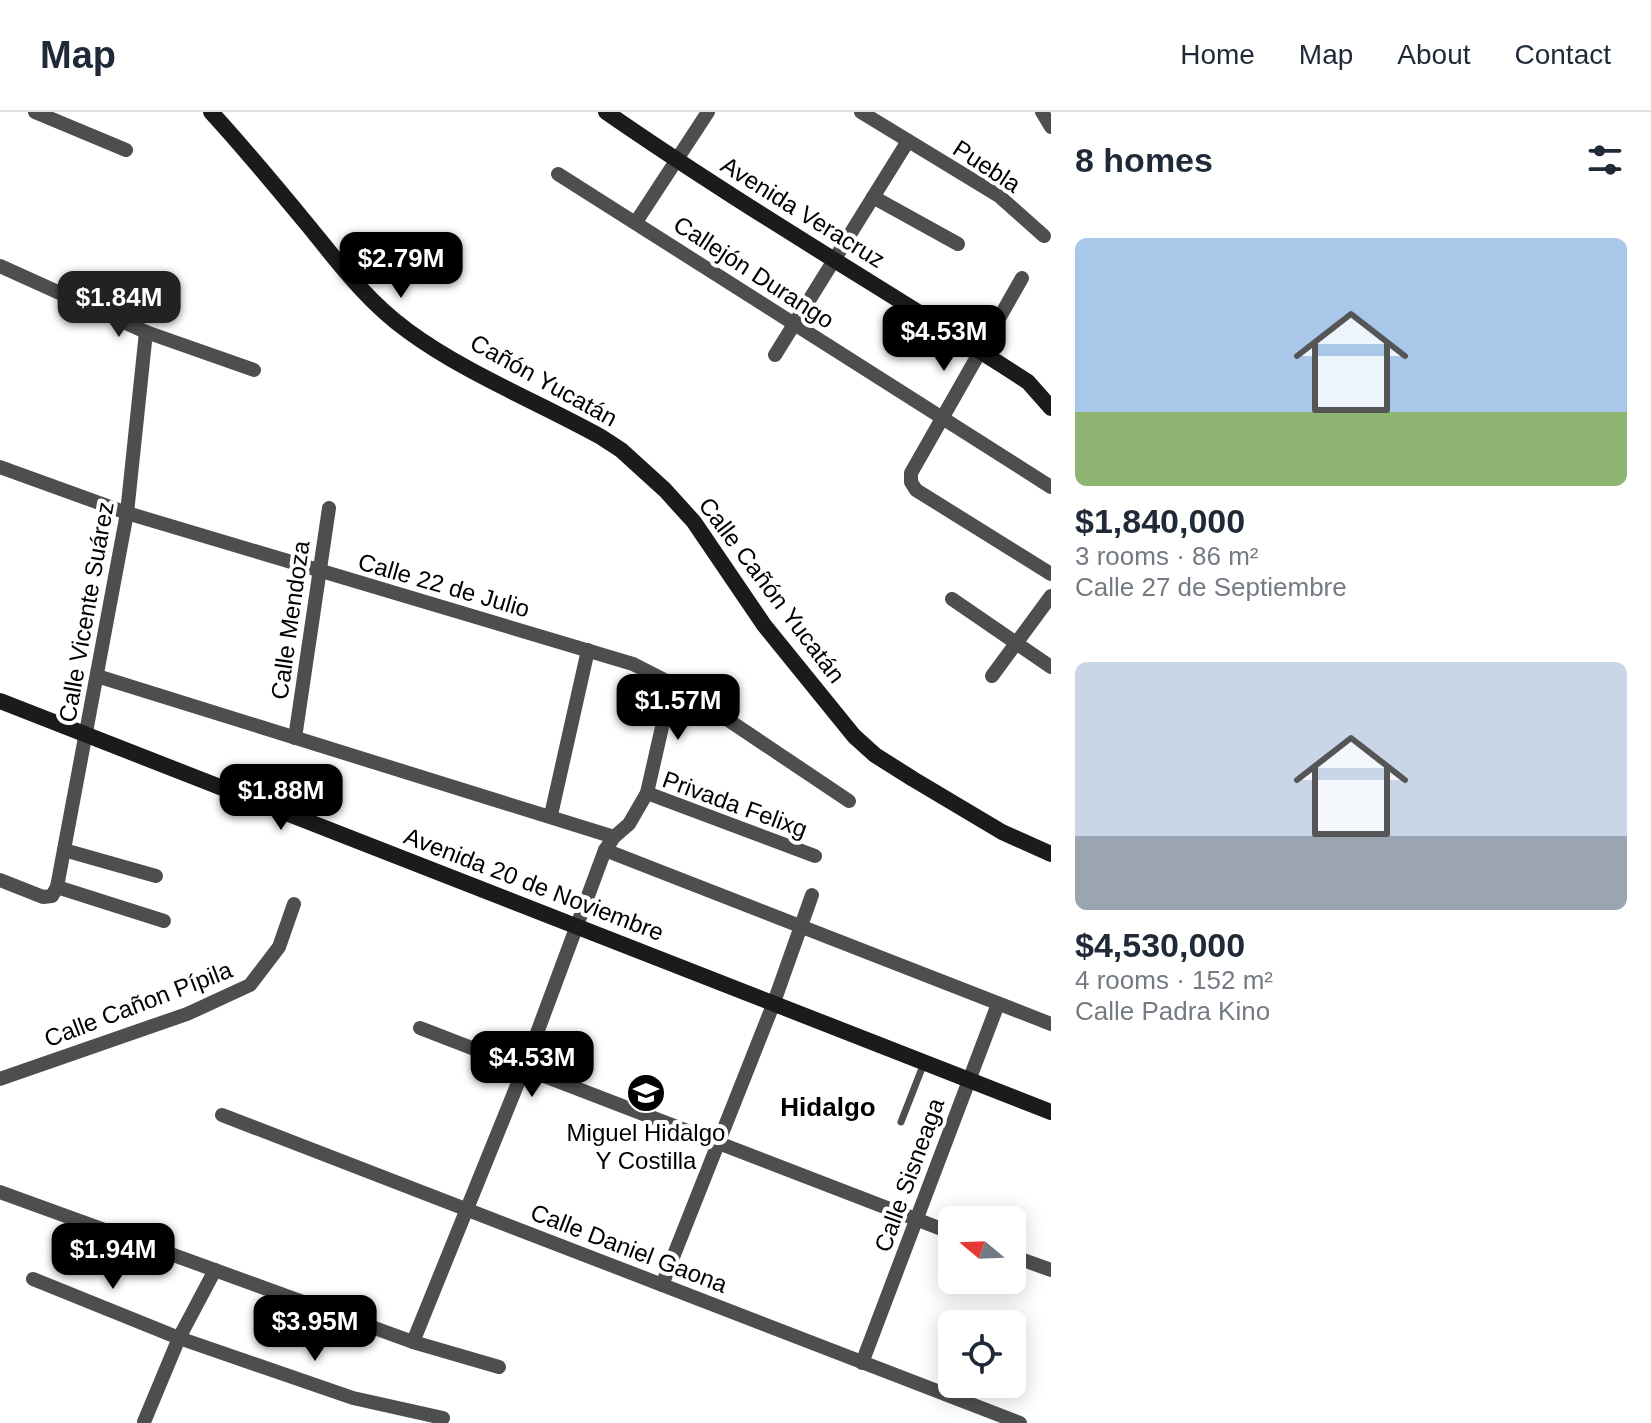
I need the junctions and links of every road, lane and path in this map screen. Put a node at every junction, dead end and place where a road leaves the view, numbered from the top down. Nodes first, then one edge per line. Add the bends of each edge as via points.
1 (35, 112) edge
2 (211, 112) edge
3 (606, 112) edge
4 (708, 112) edge
5 (861, 112) edge
6 (1042, 112) edge
7 (1051, 127) edge
8 (908, 141) junction
9 (126, 150) dead end
10 (676, 161) junction
11 (558, 174) dead end
12 (873, 197) junction
13 (636, 222) junction
14 (1044, 236) dead end
15 (958, 244) dead end
16 (832, 261) junction
17 (0, 266) edge
18 (1022, 278) dead end
19 (793, 324) junction
20 (146, 332) junction
21 (979, 350) junction
22 (775, 355) dead end
23 (254, 370) dead end
24 (1051, 408) edge
25 (942, 415) junction
26 (621, 450) joint
27 (0, 467) edge
28 (1051, 487) edge
29 (329, 508) dead end
30 (127, 513) junction
31 (319, 571) junction
32 (1051, 574) edge
33 (1051, 596) edge
34 (952, 599) dead end
35 (1017, 643) junction
36 (588, 650) junction
37 (1051, 667) edge
38 (97, 676) junction
39 (992, 676) dead end
40 (672, 683) junction
41 (0, 701) edge
42 (87, 735) junction
43 (295, 738) junction
44 (647, 793) junction
45 (849, 801) dead end
46 (551, 815) junction
47 (614, 837) junction
48 (64, 850) junction
49 (605, 850) junction
50 (1051, 854) edge
51 (815, 856) dead end
52 (156, 876) dead end
53 (0, 880) edge
54 (54, 892) junction
55 (812, 895) dead end
56 (294, 904) dead end
57 (164, 921) dead end
58 (576, 925) junction
59 (801, 928) junction
60 (998, 1004) junction
61 (773, 1005) junction
62 (1051, 1024) edge
63 (420, 1028) dead end
64 (924, 1063) junction
65 (524, 1068) junction
66 (0, 1079) edge
67 (968, 1080) junction
68 (1051, 1112) edge
69 (222, 1115) dead end
70 (901, 1122) dead end
71 (718, 1143) junction
72 (0, 1192) edge
73 (468, 1209) junction
74 (916, 1220) junction
75 (938, 1228) edge
76 (1026, 1261) edge
77 (215, 1270) junction
78 (1051, 1270) edge
79 (33, 1279) dead end
80 (662, 1285) junction
81 (179, 1338) junction
82 (413, 1342) junction
83 (862, 1363) junction
84 (499, 1367) dead end
85 (443, 1418) dead end
86 (144, 1422) edge
87 (1020, 1423) edge

1 - 9 street
2 - 26 street, Cañón Yucatán via 356,284 398,323
3 - 10 street, Avenida Veracruz
4 - 10 street
5 - 8 street, Puebla
6 - 7 street
8 - 12 street
8 - 14 street, Puebla via 999,196
10 - 13 street
10 - 16 street, Avenida Veracruz
11 - 13 street, Callejón Durango
12 - 15 street
12 - 16 street
13 - 19 street, Callejón Durango
16 - 19 street
16 - 21 street, Avenida Veracruz
17 - 20 street
18 - 21 street
19 - 22 street
19 - 25 street, Callejón Durango
20 - 23 street
20 - 30 street, Calle Vicente Suárez
21 - 24 street, Avenida Veracruz via 1028,382
21 - 25 street
25 - 28 street, Callejón Durango
25 - 32 street via 911,473 916,490
26 - 50 street, Calle Cañón Yucatán via 694,522 764,625 854,736 875,755 1002,832
27 - 30 street, Calle 22 de Julio
29 - 31 street, Calle Mendoza
30 - 31 street, Calle 22 de Julio
30 - 38 street, Calle Vicente Suárez
31 - 36 street, Calle 22 de Julio
31 - 43 street, Calle Mendoza
33 - 35 street
34 - 35 street
35 - 37 street
35 - 39 street
36 - 40 street, Calle 22 de Julio
36 - 46 street
38 - 42 street, Calle Vicente Suárez
38 - 43 street
40 - 44 street
40 - 45 street, Calle 22 de Julio
41 - 42 street, Avenida 20 de Noviembre
42 - 48 street, Calle Vicente Suárez
42 - 58 street, Avenida 20 de Noviembre
43 - 46 street
44 - 47 street, Privada Felixg via 629,824
44 - 51 street, Privada Felixg
46 - 47 street
47 - 49 street, Privada Felixg
48 - 52 street
48 - 54 street, Calle Vicente Suárez
49 - 58 street, Privada Felixg
49 - 59 street
53 - 54 street via 43,897
54 - 57 street
55 - 59 street
56 - 66 street, Calle Cañon Pípila via 279,947 250,985 187,1014
58 - 61 street, Avenida 20 de Noviembre
58 - 65 street, Privada Felixg
59 - 60 street
59 - 61 street
60 - 62 street
60 - 67 street, Calle Sisneaga
61 - 64 street, Avenida 20 de Noviembre
61 - 71 street
63 - 65 street
64 - 67 street, Avenida 20 de Noviembre
64 - 70 lane
65 - 71 street
65 - 73 street, Privada Felixg
67 - 68 street, Avenida 20 de Noviembre
67 - 74 street, Calle Sisneaga
69 - 73 street, Calle Daniel Gaona
71 - 74 street
71 - 80 street
72 - 77 street
73 - 80 street, Calle Daniel Gaona
73 - 82 street, Privada Felixg
74 - 75 street
74 - 83 street, Calle Sisneaga
76 - 78 street
77 - 81 street
77 - 82 street
79 - 81 street
80 - 83 street, Calle Daniel Gaona
81 - 85 street via 353,1398
81 - 86 street
82 - 84 street
83 - 87 street, Calle Daniel Gaona

